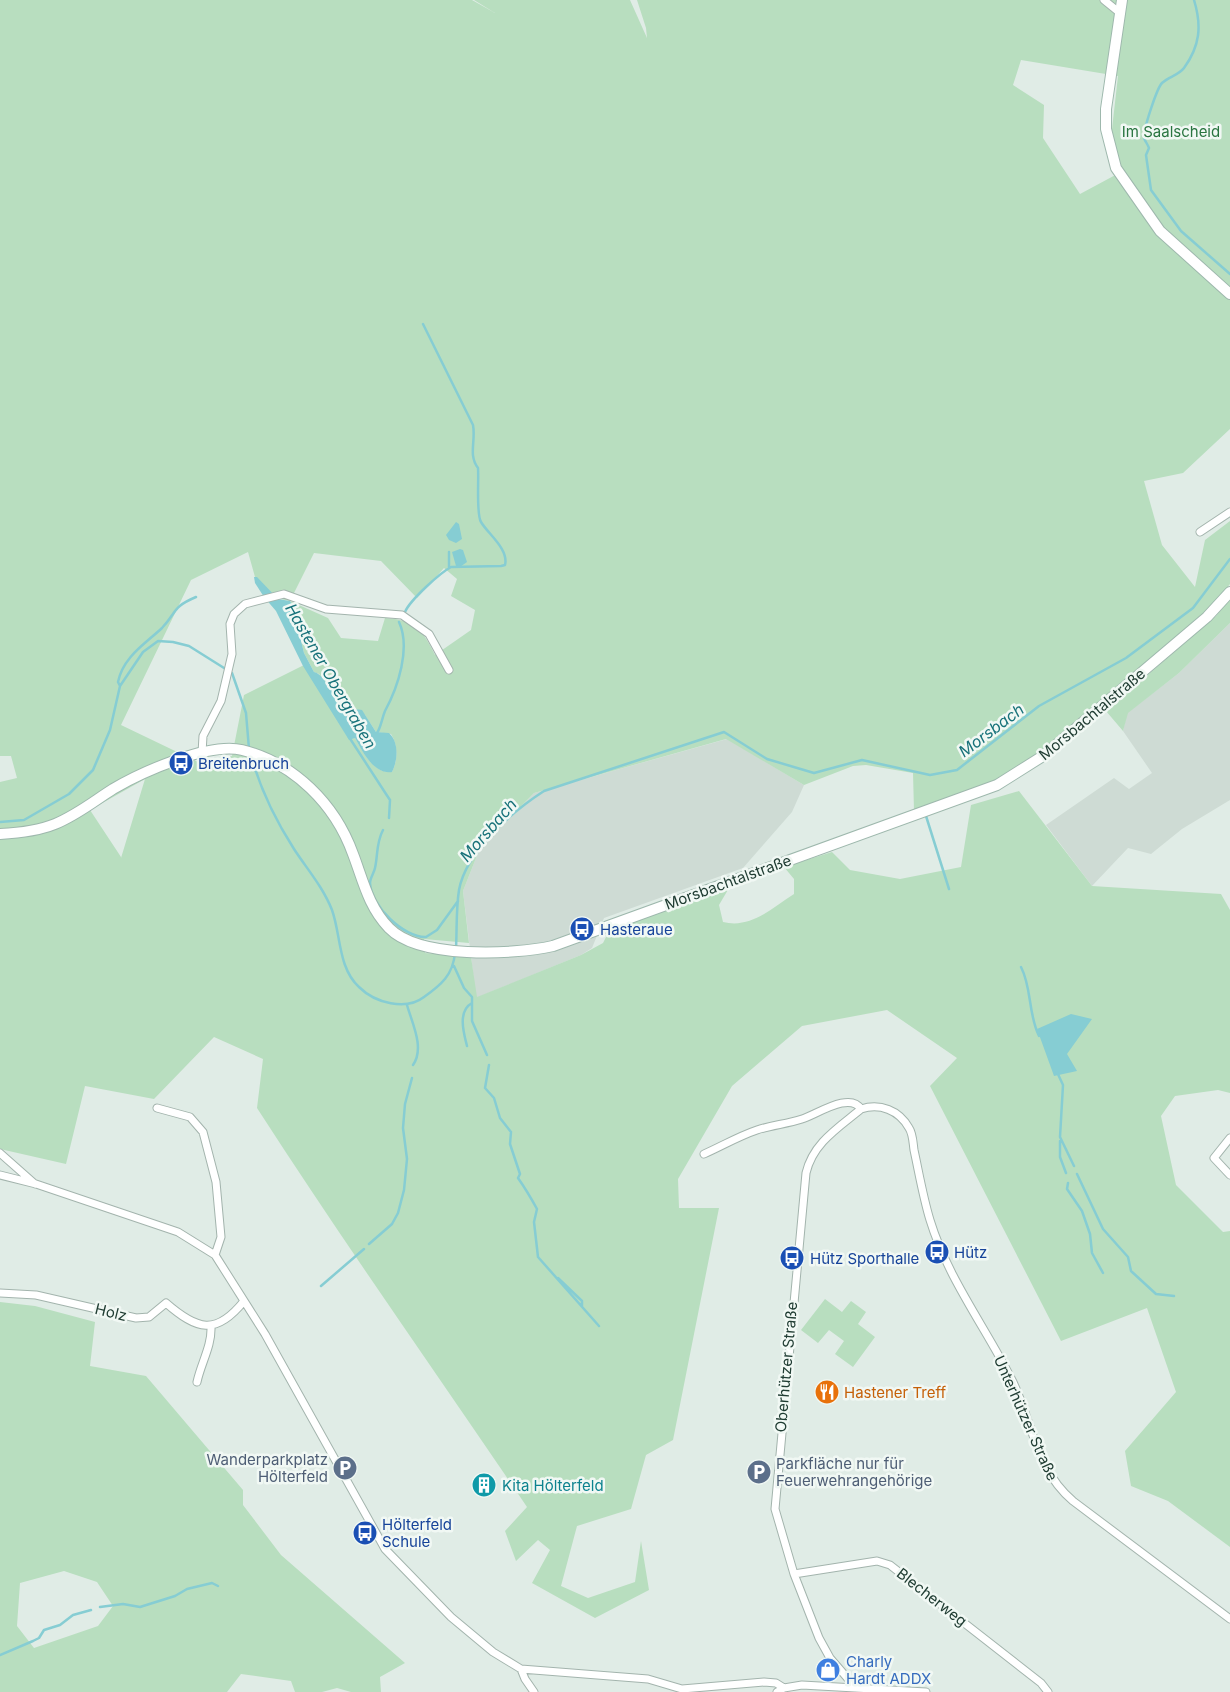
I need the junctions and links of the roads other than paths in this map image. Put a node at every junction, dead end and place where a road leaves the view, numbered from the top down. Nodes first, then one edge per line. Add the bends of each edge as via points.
1 (1104, 0) edge
2 (1122, 0) edge
3 (1120, 13) junction
4 (1230, 294) edge
5 (1230, 512) edge
6 (1200, 532) dead end
7 (1230, 592) edge
8 (449, 670) dead end
9 (202, 753) junction
10 (0, 834) edge
11 (157, 1108) dead end
12 (861, 1109) junction
13 (1230, 1138) edge
14 (0, 1152) edge
15 (704, 1154) dead end
16 (1230, 1175) edge
17 (0, 1176) edge
18 (36, 1184) junction
19 (215, 1256) junction
20 (0, 1293) edge
21 (244, 1301) junction
22 (212, 1326) junction
23 (197, 1382) dead end
24 (794, 1574) junction
25 (1230, 1619) edge
26 (521, 1669) junction
27 (781, 1690) edge
28 (856, 1690) edge
29 (534, 1692) edge
30 (926, 1692) edge
31 (1048, 1692) edge

1 - 3 street
2 - 3 main road
3 - 4 main road via 1106,109 1111,153 1126,185 1155,224 1177,248
5 - 6 street
7 - 9 main road, Morsbachtalstraße via 1207,617 1043,756 986,790 552,946 508,953 461,951 412,942 398,936 378,914 364,889 352,850 334,814 305,783 283,768 240,749
8 - 9 street via 429,634 402,615 326,609 292,595 245,604 234,614 230,624 232,645 227,675 220,705 203,736
9 - 10 main road, Morsbachtalstraße via 134,778 54,825
11 - 19 street via 190,1117 204,1132 214,1170 221,1237
12 - 15 street via 854,1103 845,1102 802,1119 755,1131
12 - 24 street, Oberhützer Straße via 817,1148 806,1173 775,1509
12 - 25 street, Unterhützer Straße via 885,1108 910,1128 930,1221 941,1249 1014,1386 1044,1465 1055,1485 1073,1502
13 - 16 street via 1214,1158
14 - 18 street
17 - 18 street
18 - 19 street via 178,1232
19 - 21 street
20 - 22 street, Holz via 36,1295 136,1318 150,1317 166,1303 190,1320
21 - 22 street via 226,1321
21 - 26 street via 266,1334 385,1549 468,1632
22 - 23 street via 210,1344
24 - 28 street, Oberhützer Straße via 822,1645
24 - 31 street, Blecherweg via 877,1561 890,1564 1041,1683
26 - 27 street via 648,1679 682,1689 764,1682 776,1683
26 - 29 street
27 - 28 street via 802,1685
28 - 30 street

